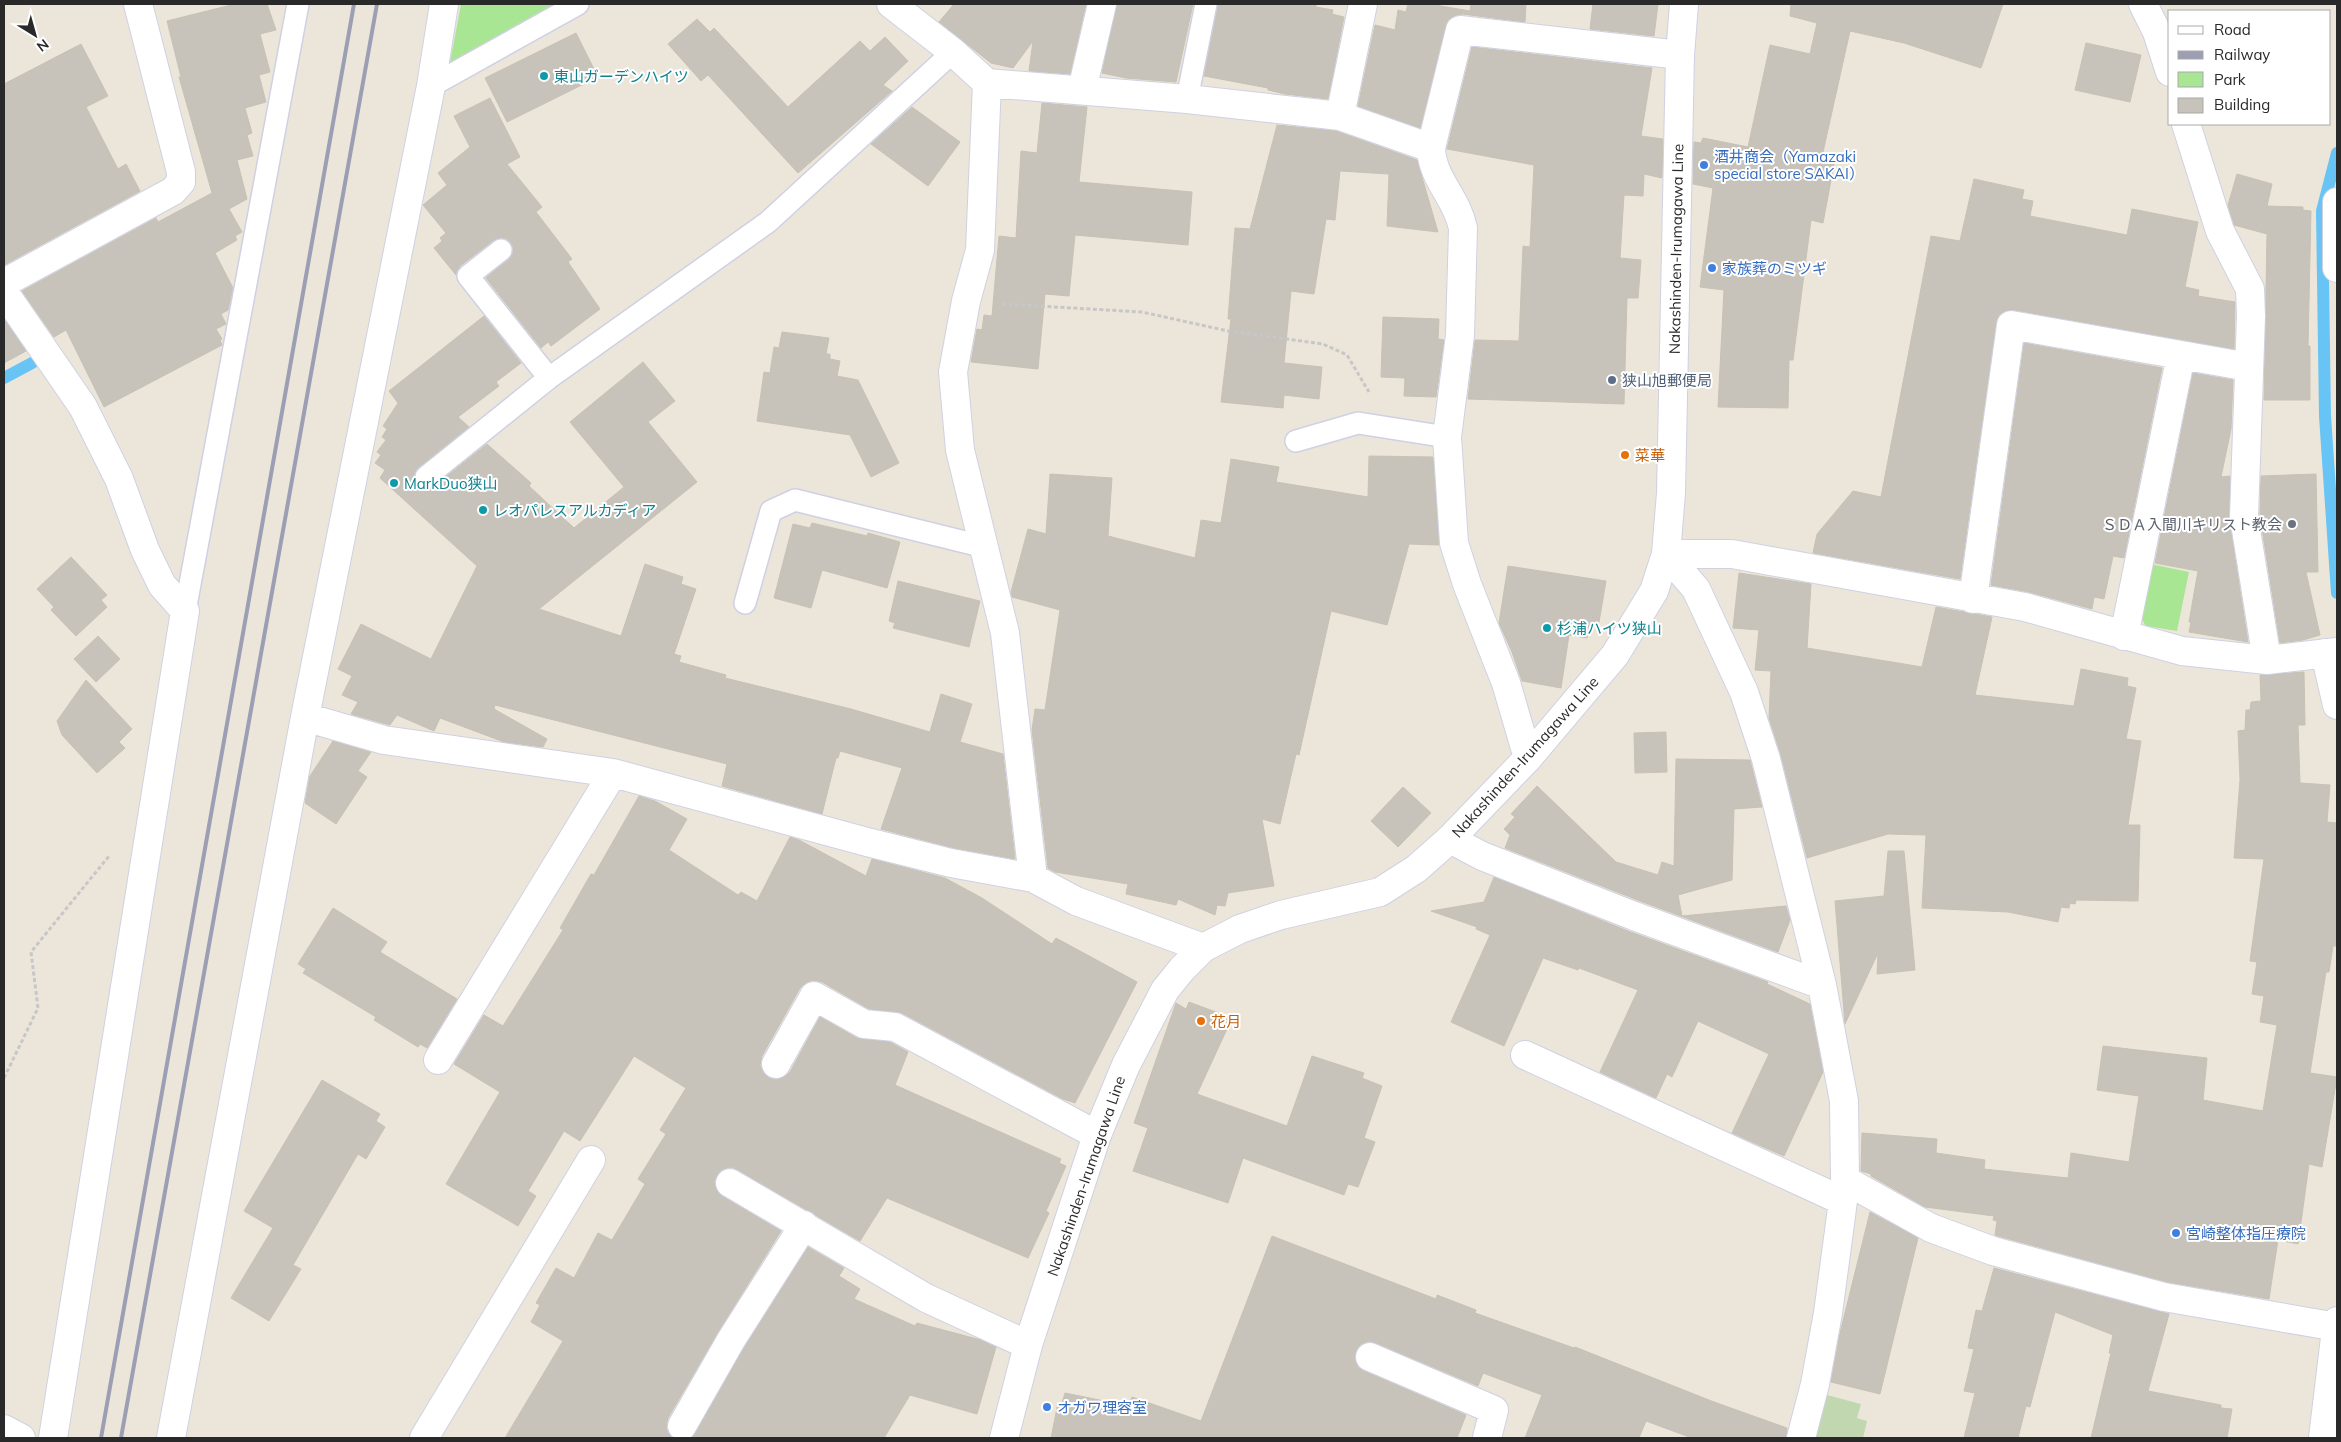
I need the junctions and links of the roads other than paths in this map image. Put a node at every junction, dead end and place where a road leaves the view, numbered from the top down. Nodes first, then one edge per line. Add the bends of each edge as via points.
1 (138, 4) edge
2 (298, 4) edge
3 (444, 4) edge
4 (578, 4) edge
5 (891, 4) edge
6 (1102, 4) edge
7 (1206, 4) edge
8 (1363, 4) edge
9 (1684, 4) edge
10 (2143, 4) edge
11 (953, 52) junction
12 (1680, 55) junction
13 (2168, 66) edge
14 (987, 83) junction
15 (430, 86) junction
16 (1082, 90) junction
17 (1187, 99) junction
18 (1340, 116) junction
19 (2186, 125) edge
20 (1431, 148) junction
21 (2337, 202) edge
22 (502, 250) dead end
23 (2337, 268) edge
24 (4, 283) edge
25 (4, 292) edge
26 (2181, 355) junction
27 (2249, 367) junction
28 (549, 378) junction
29 (1447, 437) junction
30 (1296, 441) dead end
31 (426, 477) dead end
32 (985, 547) junction
33 (1666, 554) junction
34 (1973, 599) junction
35 (745, 603) dead end
36 (185, 611) junction
37 (2124, 636) junction
38 (2331, 652) edge
39 (2267, 660) junction
40 (2337, 705) edge
41 (305, 717) junction
42 (1528, 758) junction
43 (613, 774) junction
44 (1450, 839) junction
45 (1033, 878) junction
46 (1203, 948) junction
47 (1822, 985) junction
48 (1525, 1055) dead end
49 (438, 1060) dead end
50 (776, 1064) dead end
51 (1097, 1135) junction
52 (591, 1160) dead end
53 (730, 1183) dead end
54 (1844, 1190) junction
55 (804, 1225) junction
56 (2337, 1321) edge
57 (2337, 1327) edge
58 (1028, 1345) junction
59 (1370, 1357) dead end
60 (682, 1426) dead end
61 (4, 1429) edge
62 (21, 1438) edge
63 (54, 1438) edge
64 (170, 1438) edge
65 (424, 1438) edge
66 (1004, 1438) edge
67 (1487, 1438) edge
68 (1801, 1438) edge
69 (2324, 1438) edge

1 - 24 street via 181,182 173,191
2 - 36 lane
3 - 15 street
4 - 15 lane
5 - 11 street
6 - 16 street
7 - 17 lane
8 - 18 street
9 - 12 street, Nakashinden-Irumagawa Line
10 - 13 street
11 - 14 street
11 - 28 lane via 768,222
12 - 20 street via 1460,30
12 - 33 street, Nakashinden-Irumagawa Line via 1671,493
14 - 16 street
14 - 32 street via 980,250 966,301 953,372 960,450
15 - 41 street
16 - 17 street
17 - 18 street
18 - 20 street
19 - 27 street via 2220,230 2250,289
20 - 29 street via 1436,175 1461,216 1463,228 1460,335
21 - 23 street
22 - 28 lane via 468,276
25 - 36 street via 83,407 119,479 145,550 162,585
26 - 27 street
26 - 34 street via 2011,325
26 - 37 street
27 - 39 street via 2244,517
28 - 31 lane
29 - 30 lane via 1358,423
29 - 42 street via 1454,543 1506,683
32 - 35 lane via 795,500 771,511
32 - 45 street via 1004,633
33 - 34 street via 1732,554
33 - 42 street, Nakashinden-Irumagawa Line via 1654,591 1615,655
33 - 47 street via 1696,589 1744,692 1766,759
34 - 37 street via 2025,607
36 - 63 street
37 - 39 street via 2182,650
38 - 39 street
38 - 40 street
41 - 43 street via 384,740
41 - 64 street
42 - 44 street, Nakashinden-Irumagawa Line
43 - 45 street via 867,842
43 - 49 street
44 - 46 street, Nakashinden-Irumagawa Line via 1416,869 1380,892 1281,915 1240,929
44 - 47 street via 1482,856
45 - 46 street via 1076,901
46 - 51 street, Nakashinden-Irumagawa Line via 1165,990 1126,1065
47 - 54 street via 1844,1102
48 - 54 street
50 - 51 street via 814,996 864,1024 895,1027
51 - 58 street, Nakashinden-Irumagawa Line
52 - 65 street
53 - 55 street
54 - 57 street via 1993,1251 2164,1297
54 - 68 street via 1828,1313
55 - 58 street via 926,1298
55 - 60 street via 731,1340
56 - 57 street
57 - 69 street
58 - 66 street, Nakashinden-Irumagawa Line
59 - 67 street via 1494,1410
61 - 62 street

